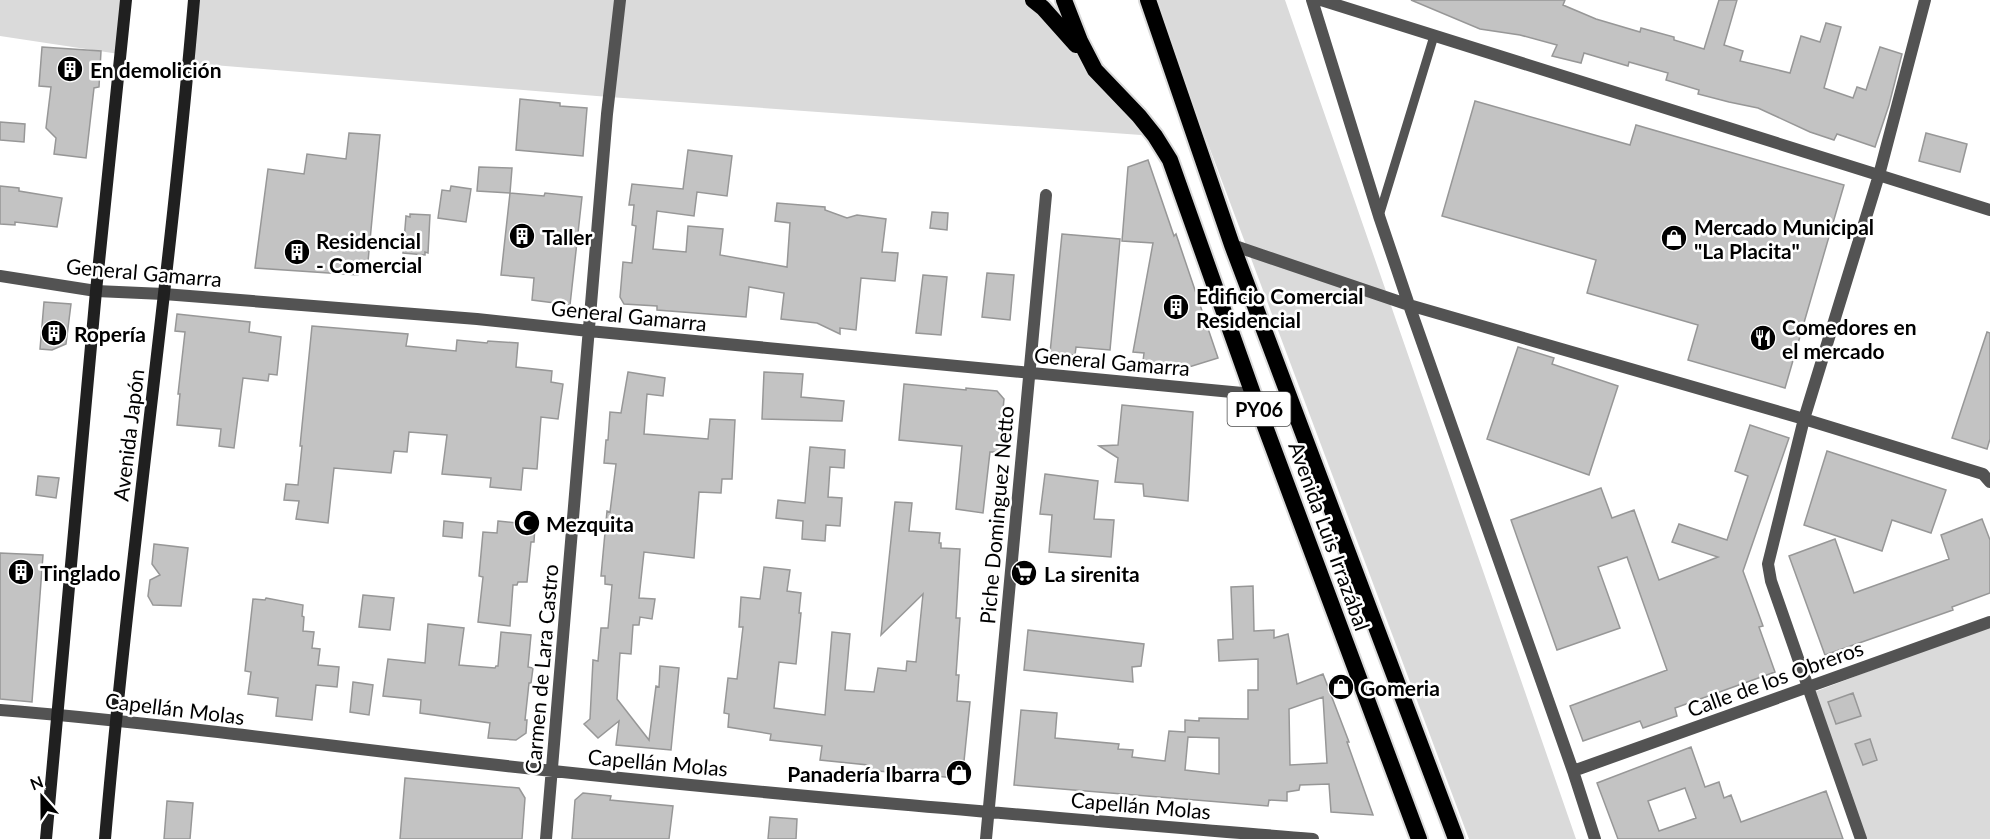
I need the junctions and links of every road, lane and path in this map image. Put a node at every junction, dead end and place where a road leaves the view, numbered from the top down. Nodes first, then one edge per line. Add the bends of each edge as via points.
1 (126, 0) edge
2 (194, 0) edge
3 (620, 0) edge
4 (1033, 0) edge
5 (1064, 0) edge
6 (1148, 0) edge
7 (1312, 0) edge
8 (1321, 0) edge
9 (1926, 0) edge
10 (1434, 36) junction
11 (1095, 69) junction
12 (1879, 175) junction
13 (1046, 195) dead end
14 (1990, 210) edge
15 (1379, 216) junction
16 (1232, 245) junction
17 (0, 276) edge
18 (96, 291) junction
19 (164, 294) junction
20 (1409, 304) junction
21 (589, 331) junction
22 (1028, 372) junction
23 (1253, 394) junction
24 (1804, 419) junction
25 (1990, 482) edge
26 (1990, 622) edge
27 (1807, 687) junction
28 (0, 710) edge
29 (57, 714) junction
30 (115, 720) junction
31 (553, 771) junction
32 (1573, 771) junction
33 (989, 812) junction
34 (46, 839) edge
35 (105, 839) edge
36 (546, 839) edge
37 (986, 839) edge
38 (1313, 839) edge
39 (1419, 839) edge
40 (1456, 839) edge
41 (1595, 839) edge
42 (1861, 839) edge

1 - 18 main road, Avenida Japón
2 - 19 main road, Avenida Japón
3 - 21 street, Carmen de Lara Castro
4 - 11 highway
5 - 11 highway, Avenida Luis Irrazábal / PY06
6 - 16 highway, Avenida Luis Irrazábal / PY06
7 - 15 street
8 - 10 street
9 - 12 street
10 - 12 street
10 - 15 lane
11 - 23 highway, Avenida Luis Irrazábal / PY06 via 1139,116 1170,160
12 - 14 street
12 - 24 street
13 - 22 street, Piche Dominguez Netto
15 - 20 street
16 - 20 street
16 - 40 highway, Avenida Luis Irrazábal / PY06
17 - 18 street, General Gamarra
18 - 19 street, General Gamarra
18 - 29 main road, Avenida Japón
19 - 21 street, General Gamarra
19 - 30 main road, Avenida Japón
20 - 24 street
20 - 32 street
21 - 22 street, General Gamarra
21 - 31 street, Carmen de Lara Castro
22 - 23 street, General Gamarra
22 - 33 street, Piche Dominguez Netto
23 - 39 highway, Avenida Luis Irrazábal / PY06
24 - 25 street via 1983,474
24 - 27 street via 1768,564
26 - 27 street, Calle de los Obreros
27 - 32 street, Calle de los Obreros
27 - 42 street
28 - 29 street, Capellán Molas
29 - 30 street, Capellán Molas
29 - 34 main road, Avenida Japón
30 - 31 street, Capellán Molas
30 - 35 main road, Avenida Japón
31 - 33 street, Capellán Molas
31 - 36 street, Carmen de Lara Castro
32 - 41 street
33 - 37 street, Piche Dominguez Netto
33 - 38 street, Capellán Molas

